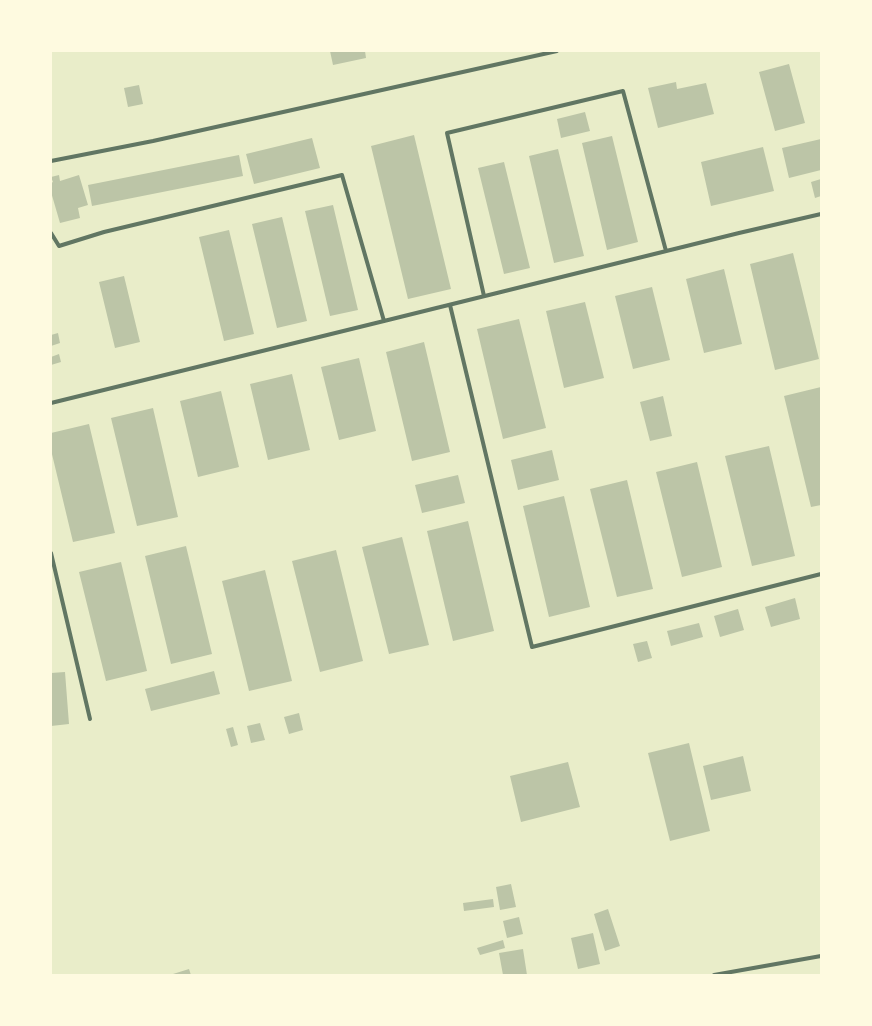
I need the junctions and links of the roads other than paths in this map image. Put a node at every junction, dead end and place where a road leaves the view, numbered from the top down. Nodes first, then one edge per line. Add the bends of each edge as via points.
1 (557, 51) edge
2 (51, 161) edge
3 (821, 214) edge
4 (51, 233) edge
5 (666, 251) junction
6 (484, 296) junction
7 (450, 305) junction
8 (384, 321) junction
9 (51, 403) edge
10 (51, 553) edge
11 (821, 574) edge
12 (90, 719) dead end
13 (821, 956) edge
14 (714, 975) edge

1 - 2 lane
3 - 5 lane
4 - 8 lane via 59,246 104,232 342,176
5 - 6 lane
5 - 6 lane via 623,91 446,133
6 - 7 lane
7 - 8 lane
7 - 11 lane via 532,646
8 - 9 lane
10 - 12 lane
13 - 14 lane

